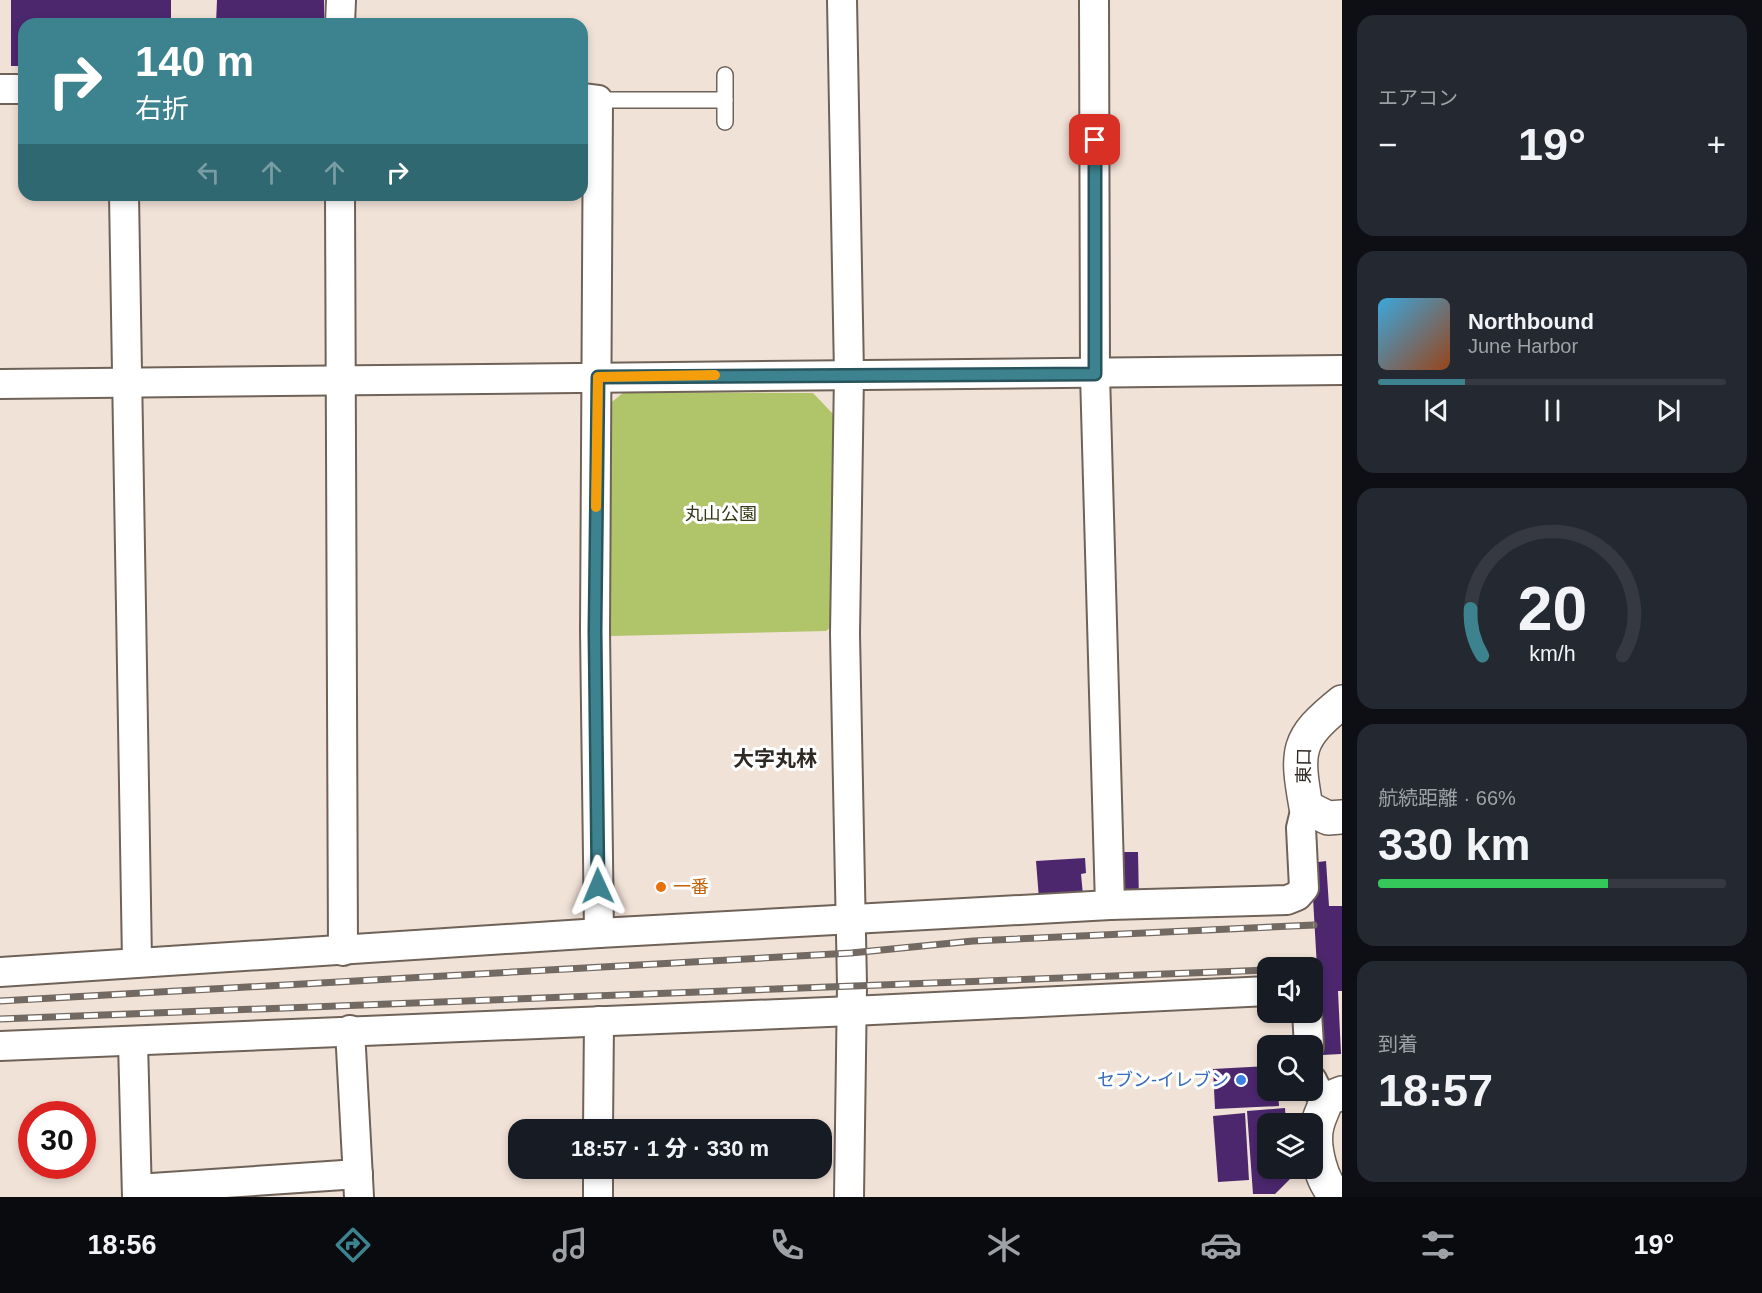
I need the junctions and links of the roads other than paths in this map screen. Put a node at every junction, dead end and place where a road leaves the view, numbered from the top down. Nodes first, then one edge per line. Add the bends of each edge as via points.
1 (341, 0) edge
2 (842, 0) edge
3 (1094, 0) edge
4 (340, 18) edge
5 (725, 75) dead end
6 (0, 89) edge
7 (18, 89) edge
8 (590, 99) edge
9 (725, 100) junction
10 (725, 122) dead end
11 (124, 201) edge
12 (340, 201) edge
13 (1342, 370) edge
14 (849, 374) junction
15 (1095, 374) junction
16 (598, 377) junction
17 (340, 379) junction
18 (126, 382) junction
19 (0, 384) edge
20 (1342, 702) edge
21 (1306, 807) junction
22 (1342, 818) edge
23 (1110, 906) junction
24 (851, 919) junction
25 (599, 933) junction
26 (343, 951) junction
27 (137, 961) junction
28 (0, 972) edge
29 (1257, 992) edge
30 (852, 1011) junction
31 (598, 1021) junction
32 (351, 1029) junction
33 (133, 1042) junction
34 (0, 1046) edge
35 (1327, 1091) edge
36 (598, 1119) edge
37 (598, 1179) edge
38 (358, 1186) edge
39 (137, 1193) edge
40 (1329, 1195) edge
41 (598, 1197) edge
42 (849, 1197) edge

1 - 4 street
2 - 14 street
3 - 15 street
5 - 9 lane
6 - 7 street
8 - 9 lane
8 - 16 street
9 - 10 lane
11 - 18 street
12 - 17 street
13 - 15 street
14 - 15 street
14 - 16 street
14 - 24 street via 845,634
15 - 23 street
16 - 17 street
16 - 25 street via 595,631
17 - 18 street
17 - 26 street
18 - 19 street
18 - 27 street
20 - 21 street, 東口 via 1319,721 1301,747 1300,775
21 - 22 street, 東口 via 1328,818
21 - 23 street via 1301,828 1304,888 1297,896 1287,900
23 - 24 street
24 - 25 street
24 - 30 street
25 - 26 street
26 - 27 street
27 - 28 street
29 - 30 street
30 - 31 street
30 - 42 street
31 - 32 street
31 - 36 street
32 - 33 street
32 - 38 street
33 - 34 street
33 - 39 street
35 - 40 street via 1316,1129 1319,1164
37 - 41 street
38 - 39 street

